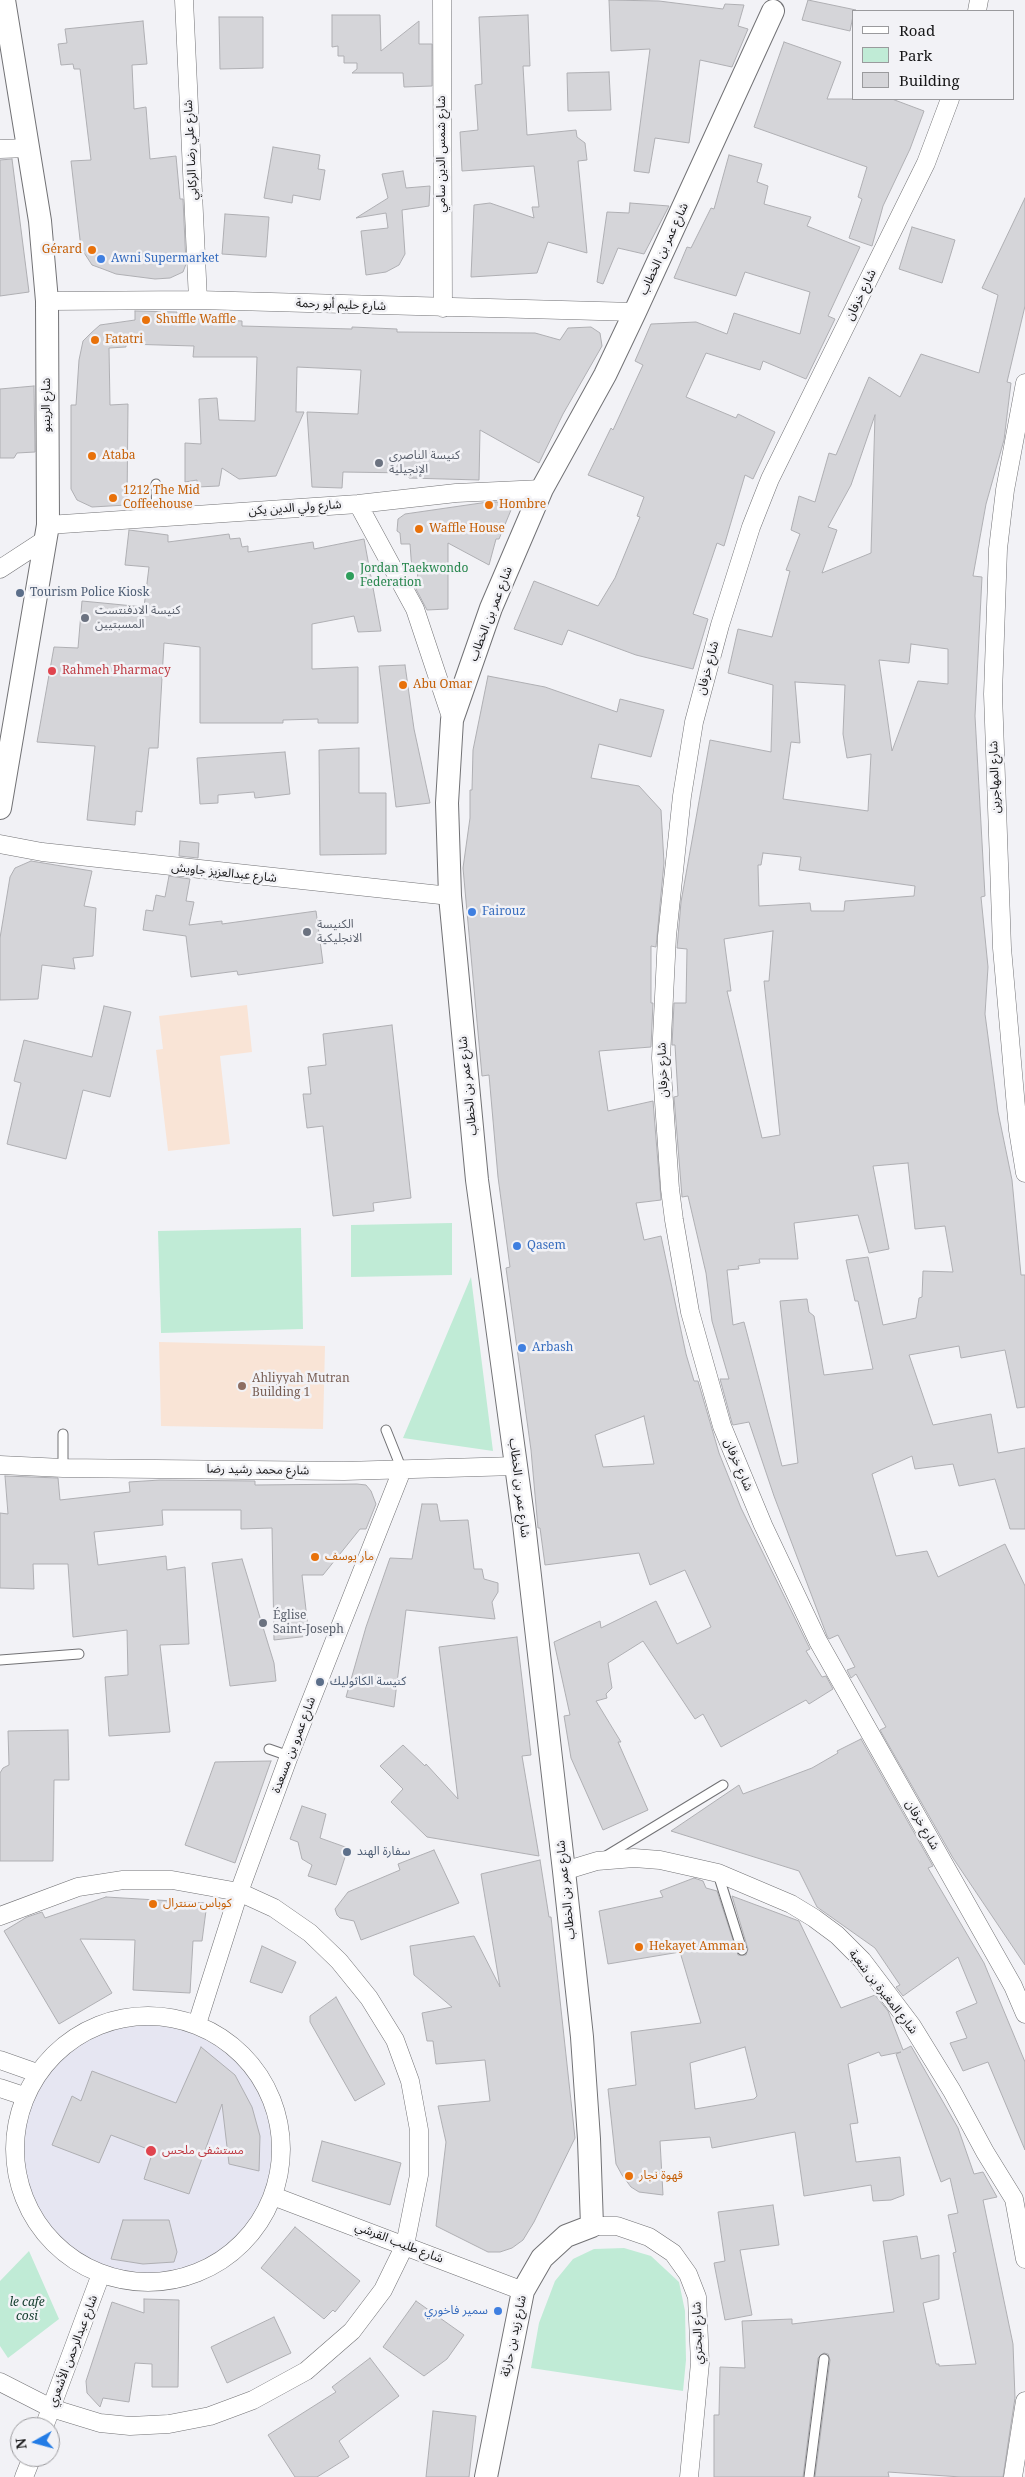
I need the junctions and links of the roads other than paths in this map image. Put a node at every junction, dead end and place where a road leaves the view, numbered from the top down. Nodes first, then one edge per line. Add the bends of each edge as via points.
1 (4, 0) edge
2 (184, 0) edge
3 (442, 0) edge
4 (774, 4) edge
5 (950, 100) edge
6 (29, 148) junction
7 (0, 149) edge
8 (198, 300) junction
9 (47, 301) junction
10 (443, 308) junction
11 (635, 312) junction
12 (1025, 383) edge
13 (156, 484) dead end
14 (542, 489) junction
15 (358, 504) junction
16 (157, 517) junction
17 (47, 532) junction
18 (0, 569) edge
19 (452, 720) junction
20 (0, 808) edge
21 (0, 844) edge
22 (450, 896) junction
23 (1025, 1173) edge
24 (386, 1430) dead end
25 (63, 1434) dead end
26 (0, 1465) edge
27 (516, 1466) junction
28 (63, 1468) junction
29 (402, 1470) junction
30 (79, 1654) dead end
31 (0, 1660) edge
32 (269, 1749) dead end
33 (289, 1756) junction
34 (723, 1785) dead end
35 (597, 1861) junction
36 (564, 1872) junction
37 (718, 1873) junction
38 (239, 1892) junction
39 (0, 1916) edge
40 (742, 1950) dead end
41 (1019, 1992) edge
42 (1025, 2014) edge
43 (197, 2024) junction
44 (0, 2060) edge
45 (37, 2073) junction
46 (0, 2088) edge
47 (24, 2096) junction
48 (273, 2196) junction
49 (1019, 2197) edge
50 (592, 2226) junction
51 (405, 2245) junction
52 (1025, 2259) edge
53 (101, 2274) junction
54 (523, 2291) junction
55 (824, 2359) dead end
56 (0, 2382) edge
57 (1025, 2401) edge
58 (51, 2408) junction
59 (48, 2417) edge
60 (486, 2477) edge
61 (689, 2477) edge
62 (809, 2477) edge
63 (1014, 2477) edge

1 - 6 street, شارع الرينبو
2 - 8 street, شارع علي رضا الركابي
3 - 10 street, شارع شمس الدين سامي
4 - 11 street, شارع عمر بن الخطاب
5 - 41 street, شارع خرفان via 926,163 770,479 750,527 720,624 694,722 682,796 667,936 661,1058 674,1220 690,1312 722,1426 763,1525 818,1641
6 - 7 street
6 - 9 street, شارع الرينبو
8 - 9 street, شارع حليم أبو رحمة
8 - 10 street, شارع حليم أبو رحمة
9 - 17 street, شارع الرينبو
10 - 11 street, شارع حليم أبو رحمة
11 - 14 street, شارع عمر بن الخطاب
12 - 23 street, شارع المهاجرين via 1005,490 998,549 993,685 1002,957
13 - 16 lane
14 - 15 street, شارع ولي الدين يكن via 456,493
14 - 19 street, شارع عمر بن الخطاب via 491,608
15 - 16 street, شارع ولي الدين يكن
15 - 19 street via 416,609
16 - 17 street, شارع ولي الدين يكن
17 - 18 street
17 - 20 street, شارع الرينبو
19 - 22 street, شارع عمر بن الخطاب via 447,803
21 - 22 street, شارع عبدالعزيز جاويش via 42,852
22 - 27 street, شارع عمر بن الخطاب via 477,1180
24 - 29 lane
25 - 28 lane
26 - 28 street, شارع محمد رشيد رضا
27 - 29 street, شارع محمد رشيد رضا
27 - 36 street, شارع عمر بن الخطاب
28 - 29 street, شارع محمد رشيد رضا
29 - 33 street, شارع عمرو بن مسعدة
30 - 31 lane
32 - 33 lane
33 - 38 street, شارع عمرو بن مسعدة
34 - 35 lane
35 - 36 street, شارع المغيرة بن شعبة
35 - 37 street, شارع المغيرة بن شعبة via 660,1860
36 - 50 street, شارع عمر بن الخطاب via 582,2046
37 - 40 lane
37 - 49 street, شارع المغيرة بن شعبة via 791,1904 837,1935 862,1960 912,2026
38 - 39 street via 172,1880 123,1880 78,1887
38 - 43 street, شارع عمرو بن مسعدة
38 - 51 street via 274,1908 310,1933 339,1961 369,1998 395,2040 410,2081 419,2130 419,2175
41 - 42 street, شارع خرفان
43 - 45 street via 161,2015 124,2017 88,2029 58,2050
43 - 48 street via 227,2041 252,2065 270,2094 280,2128 281,2163
44 - 45 street
45 - 47 street
46 - 47 street
47 - 53 street via 16,2131 15,2161 21,2190 34,2217 52,2241 74,2261
48 - 51 street, شارع طليب القرشي
48 - 53 street via 260,2223 240,2246 217,2264 189,2277 160,2282 130,2282
49 - 52 street
50 - 54 street, شارع زيد بن حارثة via 566,2236 542,2258
50 - 61 street, شارع البحتري via 617,2226 657,2242 673,2253 688,2274 697,2297 700,2363
51 - 54 street, شارع طليب القرشي
51 - 58 street via 383,2290 352,2331 306,2371 254,2400 210,2416 169,2424 130,2426 100,2423
53 - 58 street, شارع عبدالرحمن الأشعري
54 - 60 street, شارع زيد بن حارثة
55 - 62 lane
56 - 58 street
57 - 63 street
58 - 59 street, شارع عبدالرحمن الأشعري

